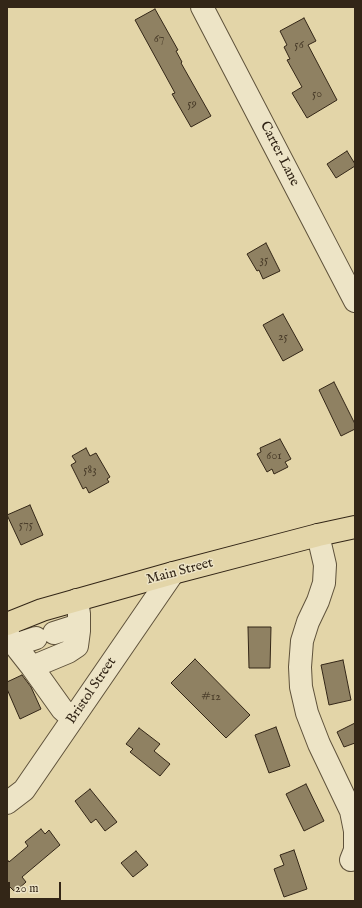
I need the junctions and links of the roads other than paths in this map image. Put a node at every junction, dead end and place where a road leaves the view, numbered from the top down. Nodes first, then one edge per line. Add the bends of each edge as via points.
1 (202, 7) edge
2 (355, 301) edge
3 (355, 527) edge
4 (318, 535) junction
5 (173, 573) junction
6 (77, 600) junction
7 (7, 624) edge
8 (79, 625) junction
9 (11, 638) edge
10 (32, 667) junction
11 (73, 719) junction
12 (7, 803) edge
13 (351, 860) dead end

1 - 2 street, Carter Lane
3 - 4 highway, Main Street
4 - 5 highway, Main Street
4 - 13 street via 325,565 324,583 302,641 301,687 314,731 351,811 355,831 355,850
5 - 6 highway, Main Street
5 - 11 street, Bristol Street
6 - 7 highway, Main Street
6 - 8 street
8 - 9 street via 45,636
8 - 10 street via 77,646
9 - 10 street
10 - 11 street via 62,709
11 - 12 street, Bristol Street via 24,790

